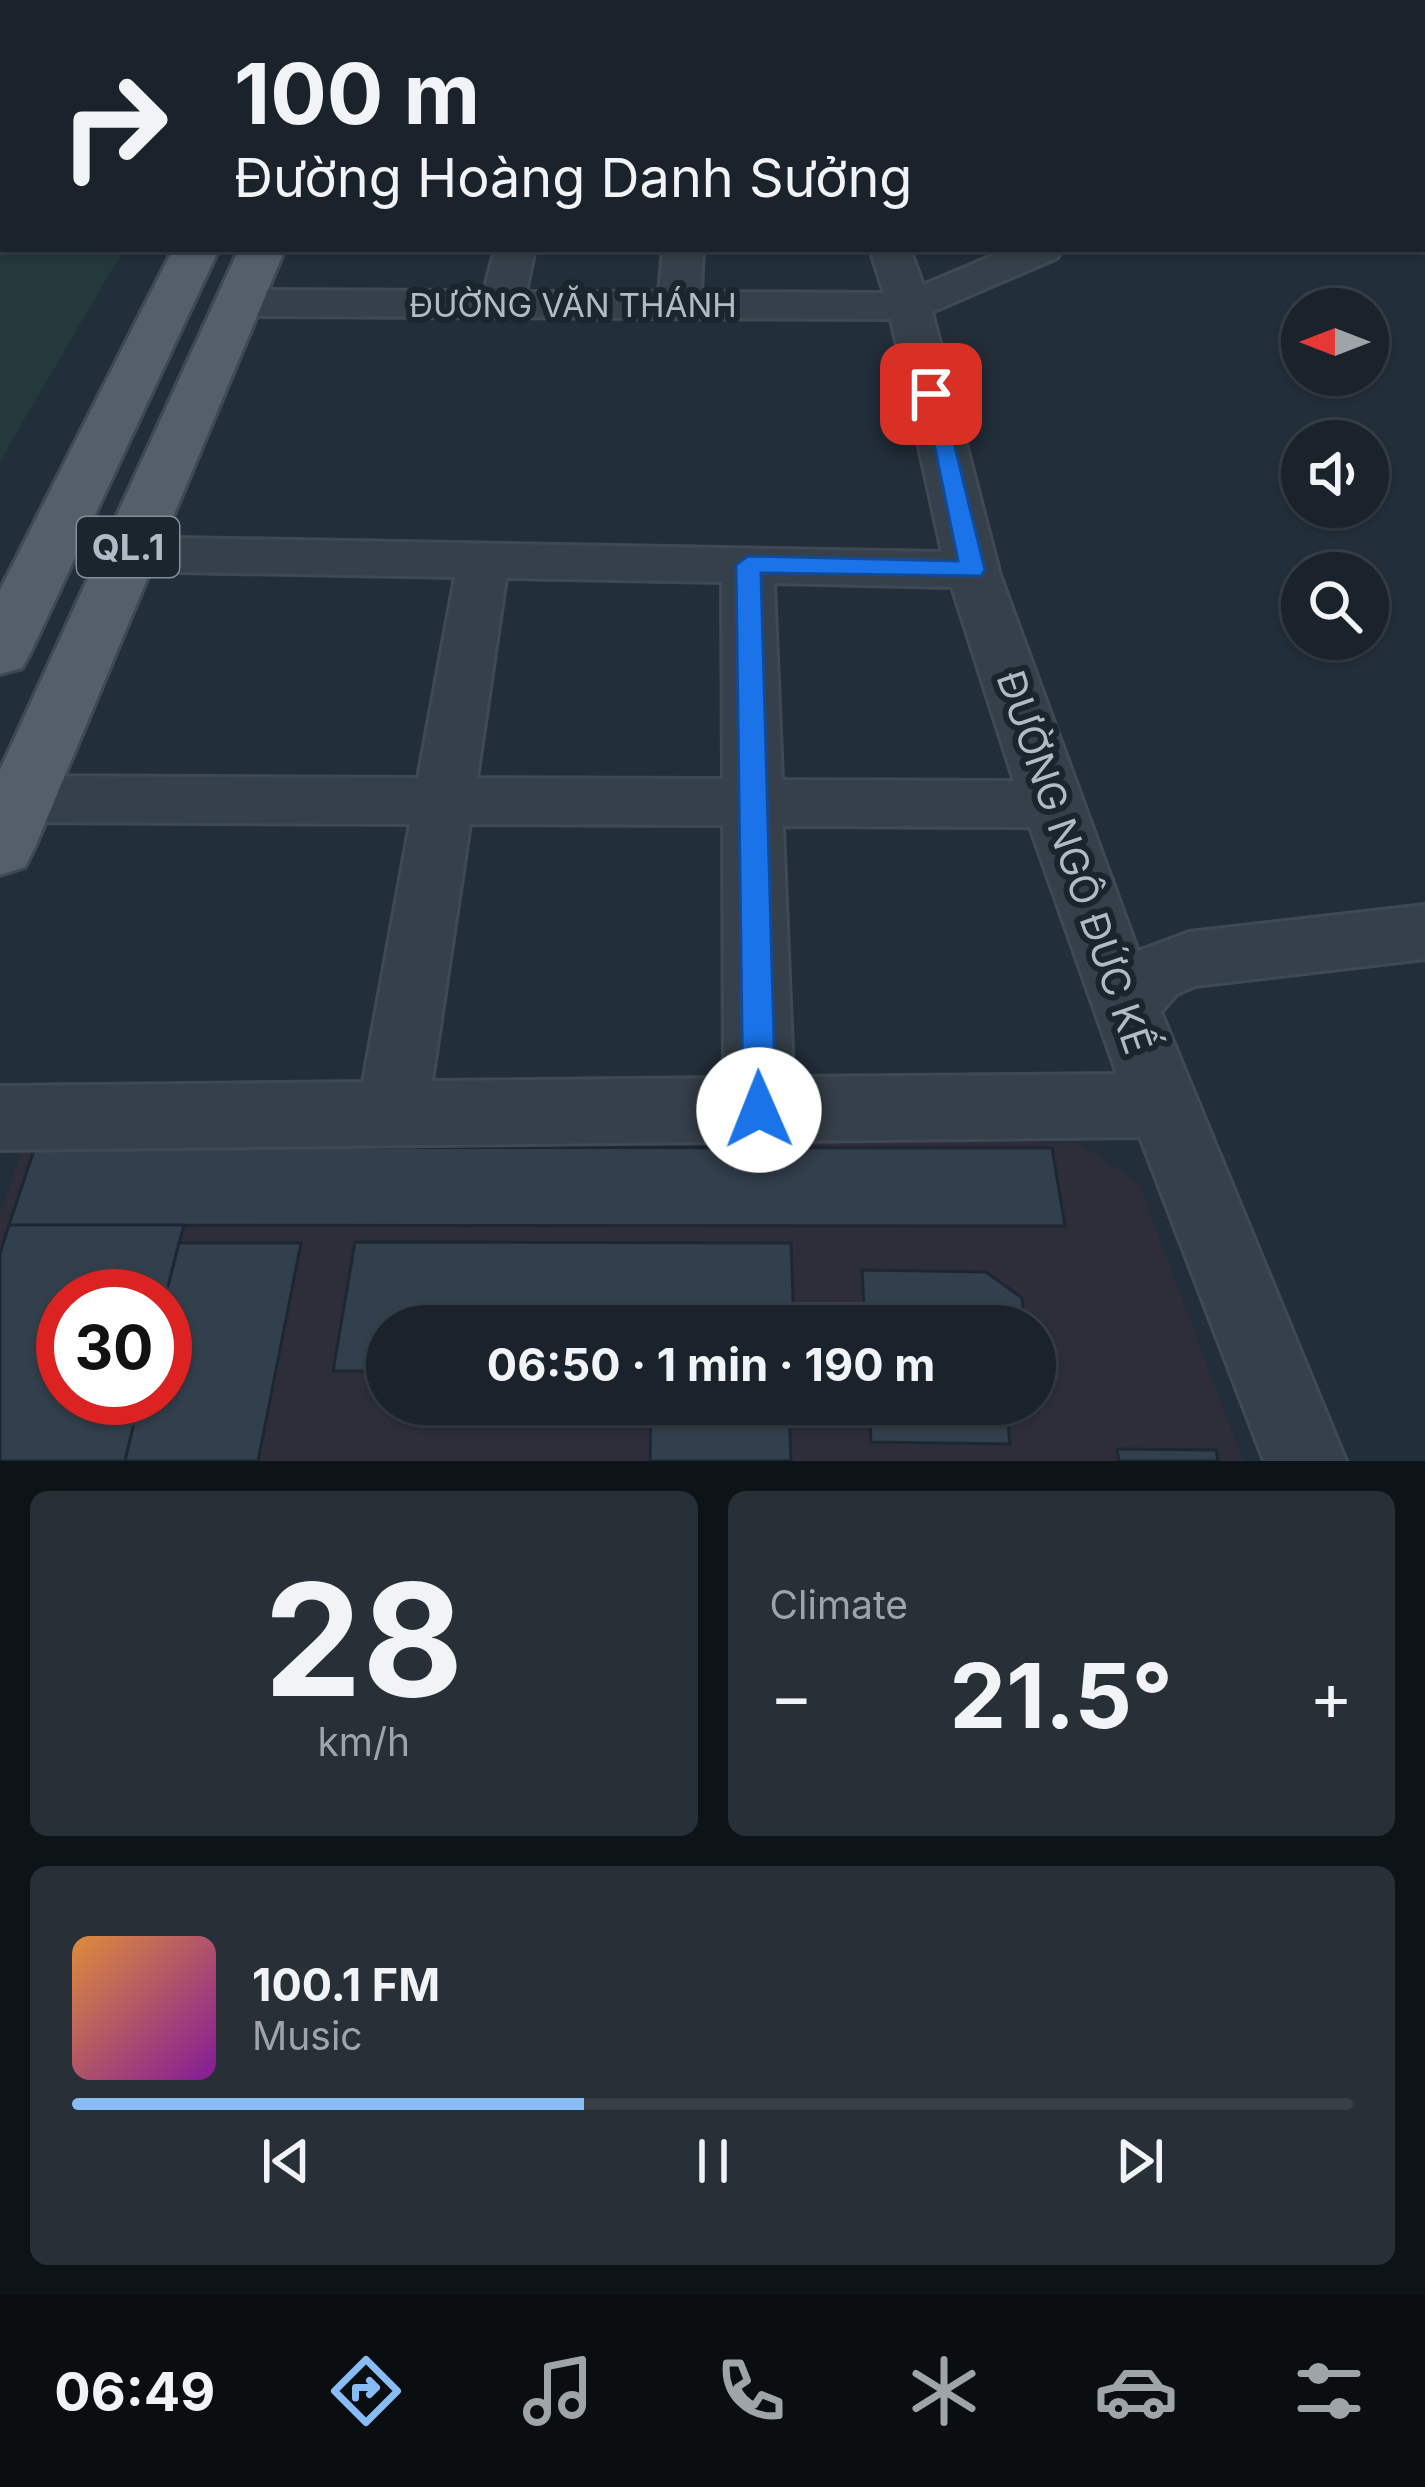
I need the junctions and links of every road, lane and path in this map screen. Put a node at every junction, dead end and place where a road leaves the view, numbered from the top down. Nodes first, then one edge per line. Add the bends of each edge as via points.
1 (195, 252) edge
2 (261, 252) edge
3 (514, 252) edge
4 (683, 252) edge
5 (891, 252) edge
6 (1036, 252) edge
7 (236, 303) junction
8 (502, 303) junction
9 (169, 305) junction
10 (679, 306) junction
11 (910, 306) junction
12 (116, 413) junction
13 (186, 416) junction
14 (125, 554) junction
15 (484, 557) junction
16 (748, 565) junction
17 (973, 570) junction
18 (0, 652) edge
19 (448, 800) junction
20 (752, 802) junction
21 (1054, 804) junction
22 (10, 823) edge
23 (1425, 932) edge
24 (1124, 1007) junction
25 (1160, 1105) junction
26 (759, 1110) junction
27 (392, 1114) junction
28 (0, 1118) edge
29 (1305, 1461) edge

1 - 9 main road, QL.1
2 - 7 main road, QL.1
3 - 8 street
4 - 10 street
5 - 11 street, ĐƯỜNG NGÔ ĐỨC KẾ
6 - 11 street
7 - 8 street, ĐƯỜNG VĂN THÁNH
7 - 9 main road
7 - 13 main road, QL.1
8 - 10 street, ĐƯỜNG VĂN THÁNH
9 - 12 main road, QL.1
10 - 11 street, ĐƯỜNG VĂN THÁNH
11 - 17 street, ĐƯỜNG NGÔ ĐỨC KẾ
12 - 13 main road
12 - 18 main road, QL.1
13 - 14 main road, QL.1
14 - 15 street
14 - 22 main road, QL.1
15 - 16 street
15 - 19 street
16 - 17 street
16 - 20 street
17 - 21 street, ĐƯỜNG NGÔ ĐỨC KẾ
19 - 20 street
19 - 22 street
19 - 27 street
20 - 21 street
20 - 26 street
21 - 24 street, ĐƯỜNG NGÔ ĐỨC KẾ
23 - 24 street via 1189,959 1154,974
24 - 25 street, ĐƯỜNG NGÔ ĐỨC KẾ
25 - 26 street
25 - 29 street, ĐƯỜNG NGÔ ĐỨC KẾ
26 - 27 street
27 - 28 street

